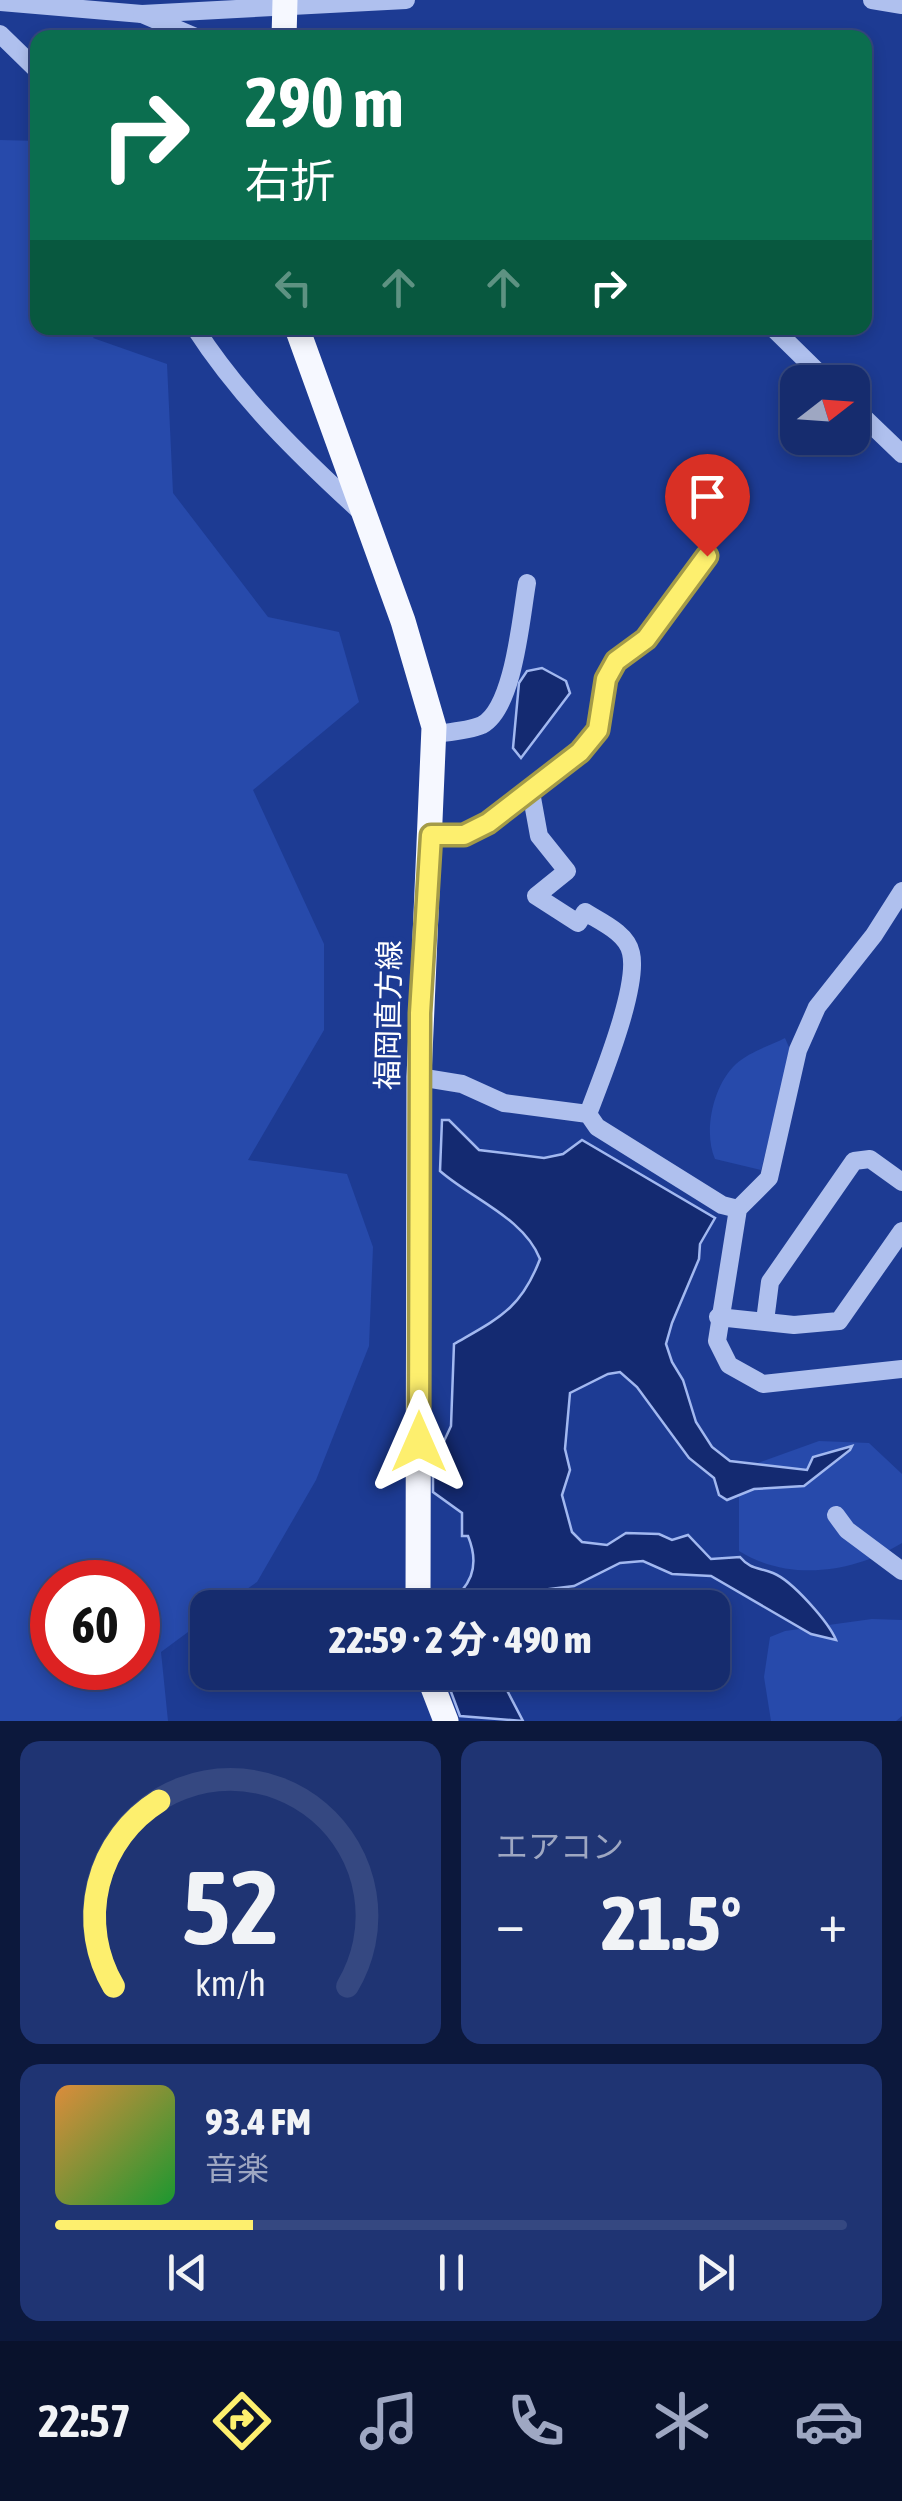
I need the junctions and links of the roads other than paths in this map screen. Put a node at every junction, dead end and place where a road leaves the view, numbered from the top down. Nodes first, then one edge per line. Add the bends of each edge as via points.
1 (406, 0) edge
2 (872, 0) edge
3 (0, 2) edge
4 (285, 2) edge
5 (902, 5) edge
6 (142, 14) junction
7 (179, 30) edge
8 (284, 30) edge
9 (0, 34) edge
10 (30, 63) edge
11 (199, 335) edge
12 (300, 335) edge
13 (780, 335) edge
14 (811, 365) edge
15 (870, 423) edge
16 (902, 454) edge
17 (367, 517) junction
18 (707, 556) dead end
19 (527, 583) dead end
20 (434, 734) junction
21 (531, 792) junction
22 (431, 835) junction
23 (902, 891) edge
24 (419, 1076) junction
25 (588, 1114) junction
26 (902, 1182) edge
27 (738, 1210) junction
28 (902, 1231) edge
29 (718, 1317) junction
30 (765, 1320) junction
31 (902, 1369) edge
32 (836, 1515) dead end
33 (902, 1571) edge
34 (418, 1590) edge
35 (434, 1690) edge
36 (446, 1721) edge

1 - 4 street
2 - 5 street
3 - 6 street
4 - 6 street
4 - 8 main road
6 - 7 street
9 - 10 street
11 - 17 street via 294,449
12 - 17 main road, 福岡直方線
13 - 14 street
15 - 16 street
17 - 20 main road, 福岡直方線
18 - 21 street via 646,639 616,661 606,679 598,730
19 - 20 street via 497,711 482,724
20 - 22 main road, 福岡直方線
21 - 22 street via 464,835
21 - 25 street via 539,836 567,871 536,896 578,923 585,912 623,937 632,954 622,1019
22 - 24 main road, 福岡直方線
23 - 27 street via 817,1008 798,1050 769,1178
24 - 25 street via 462,1084 504,1103
24 - 34 main road, 福岡直方線
25 - 27 street via 597,1127
26 - 30 street via 870,1158 854,1161 770,1282
27 - 29 street
28 - 30 street via 839,1321 794,1326
29 - 30 street
29 - 31 street via 717,1340 729,1364 763,1384
32 - 33 street
35 - 36 main road

